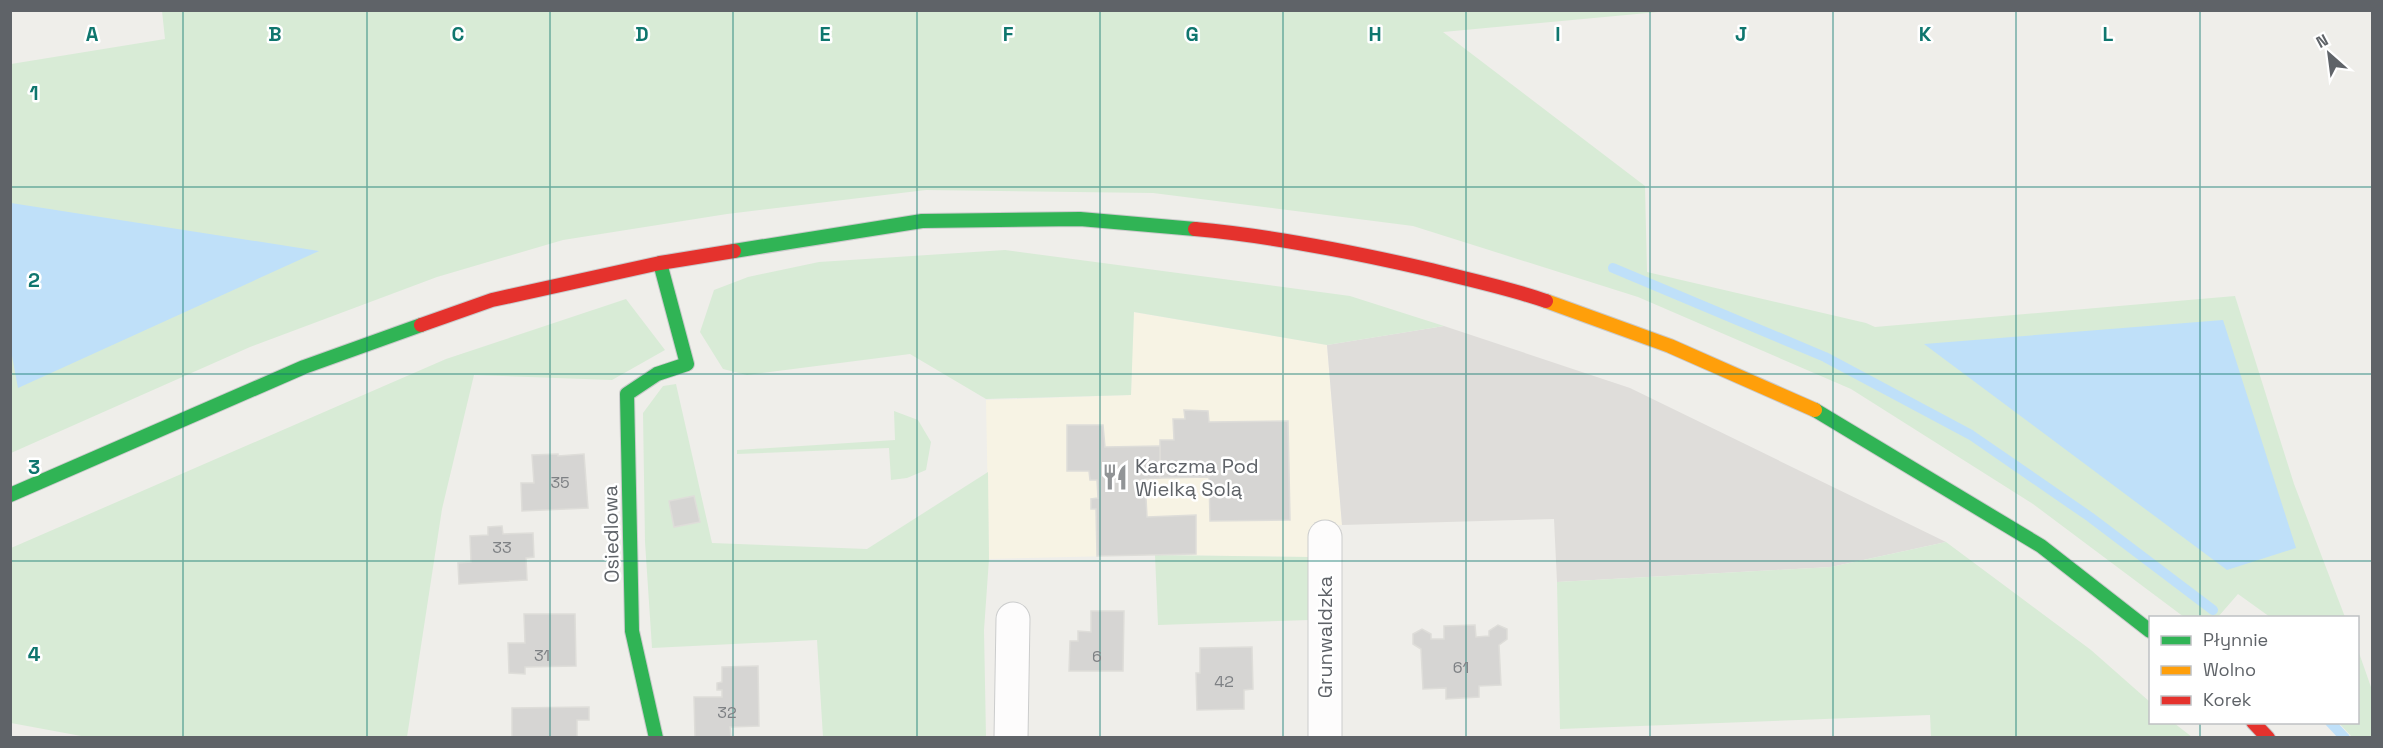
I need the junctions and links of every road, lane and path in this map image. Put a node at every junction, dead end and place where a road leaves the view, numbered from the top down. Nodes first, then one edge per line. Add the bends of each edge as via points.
1 (660, 262) junction
2 (10, 495) edge
3 (1325, 537) dead end
4 (1013, 619) dead end
5 (2149, 629) edge
6 (2254, 724) edge
7 (656, 738) edge
8 (1011, 738) edge
9 (1324, 738) edge
10 (2268, 738) edge

1 - 2 main road via 492,300 326,359
1 - 5 main road via 922,221 1080,219 1238,233 1375,257 1518,291 1670,346 1815,410 2041,546
1 - 7 main road, Osiedlowa via 687,364 657,374 627,394 632,631
3 - 9 street, Grunwaldzka
4 - 8 street
6 - 10 main road

